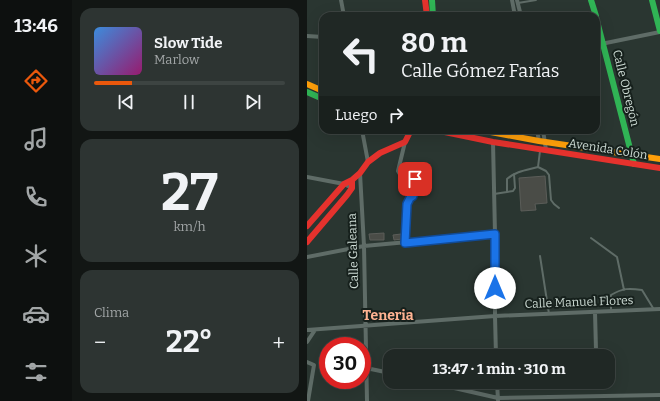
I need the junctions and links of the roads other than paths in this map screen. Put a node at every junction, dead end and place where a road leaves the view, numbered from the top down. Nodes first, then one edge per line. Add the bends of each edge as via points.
1 (341, 0) edge
2 (512, 0) edge
3 (536, 0) edge
4 (591, 0) edge
5 (652, 0) edge
6 (429, 2) edge
7 (518, 2) edge
8 (519, 8) junction
9 (514, 10) joint
10 (343, 12) edge
11 (428, 12) edge
12 (432, 12) edge
13 (520, 12) edge
14 (595, 12) edge
15 (660, 31) edge
16 (600, 32) edge
17 (307, 36) edge
18 (319, 37) edge
19 (600, 44) edge
20 (603, 44) junction
21 (307, 84) edge
22 (319, 89) edge
23 (307, 92) edge
24 (319, 97) edge
25 (363, 134) edge
26 (409, 134) edge
27 (458, 134) edge
28 (503, 134) edge
29 (539, 134) edge
30 (543, 134) edge
31 (542, 141) junction
32 (405, 142) junction
33 (493, 142) junction
34 (543, 150) junction
35 (631, 154) junction
36 (660, 159) edge
37 (368, 162) junction
38 (634, 164) junction
39 (538, 167) junction
40 (660, 168) edge
41 (360, 172) junction
42 (514, 174) junction
43 (307, 177) edge
44 (352, 180) junction
45 (344, 184) junction
46 (351, 188) junction
47 (507, 192) junction
48 (494, 194) junction
49 (559, 208) dead end
50 (307, 226) edge
51 (495, 234) junction
52 (591, 238) dead end
53 (307, 242) edge
54 (405, 243) junction
55 (364, 246) junction
56 (540, 256) dead end
57 (307, 257) edge
58 (624, 290) junction
59 (654, 309) junction
60 (660, 309) edge
61 (611, 311) junction
62 (595, 312) junction
63 (549, 314) junction
64 (495, 316) junction
65 (365, 326) junction
66 (307, 330) edge
67 (315, 330) junction
68 (365, 337) edge
69 (307, 342) edge
70 (496, 349) edge
71 (596, 349) edge
72 (307, 362) edge
73 (371, 369) edge
74 (383, 372) edge
75 (367, 389) edge
76 (455, 389) edge
77 (497, 389) edge
78 (660, 395) edge
79 (498, 400) edge
80 (307, 401) edge
81 (367, 401) edge

1 - 10 street
2 - 9 street
3 - 7 lane
4 - 14 street, Calle Obregón
5 - 15 street
6 - 11 street
6 - 12 street
7 - 8 street
8 - 9 street
8 - 13 street
15 - 20 street
16 - 20 street, Calle Obregón
17 - 18 street
19 - 20 street
20 - 35 street, Calle Obregón
21 - 22 street
23 - 24 street
25 - 37 street
26 - 32 street
27 - 33 street, Avenida Colón
28 - 31 street, Avenida Colón
29 - 31 street
30 - 31 street
31 - 34 street
31 - 35 street, Avenida Colón
32 - 37 street via 380,153
32 - 54 street via 398,171 401,176 415,179 417,183 407,204
33 - 34 street, Avenida Colón
33 - 48 street
34 - 38 street, Avenida Colón
34 - 39 lane
35 - 36 street, Avenida Colón
35 - 38 street, Calle Obregón
37 - 41 street
38 - 40 street, Avenida Colón
39 - 42 lane
39 - 49 lane via 549,175 551,200
41 - 44 street
41 - 55 street, Calle Galeana
42 - 47 lane via 507,179
42 - 47 lane via 515,188
43 - 45 street
44 - 45 street
44 - 46 street
45 - 46 street
45 - 50 street
46 - 53 street
47 - 48 lane
48 - 51 street
51 - 54 street
51 - 64 street
52 - 58 lane via 617,257
54 - 55 street
55 - 57 street
55 - 65 street, Calle Galeana
56 - 63 lane
58 - 59 lane via 642,290
58 - 61 lane via 611,295
59 - 60 street, Calle Manuel Flores
59 - 61 street, Calle Manuel Flores
61 - 62 street, Calle Manuel Flores
62 - 63 street, Calle Manuel Flores
62 - 71 street
63 - 64 street, Calle Manuel Flores
64 - 65 street, Calle Manuel Flores
64 - 70 street
65 - 67 street, Calle Manuel Flores
65 - 68 street, Calle Galeana
66 - 67 street, Calle Manuel Flores
67 - 69 street
72 - 80 street via 314,365
73 - 74 street
75 - 81 street, Calle Galeana
76 - 79 street
77 - 79 street
78 - 79 street

